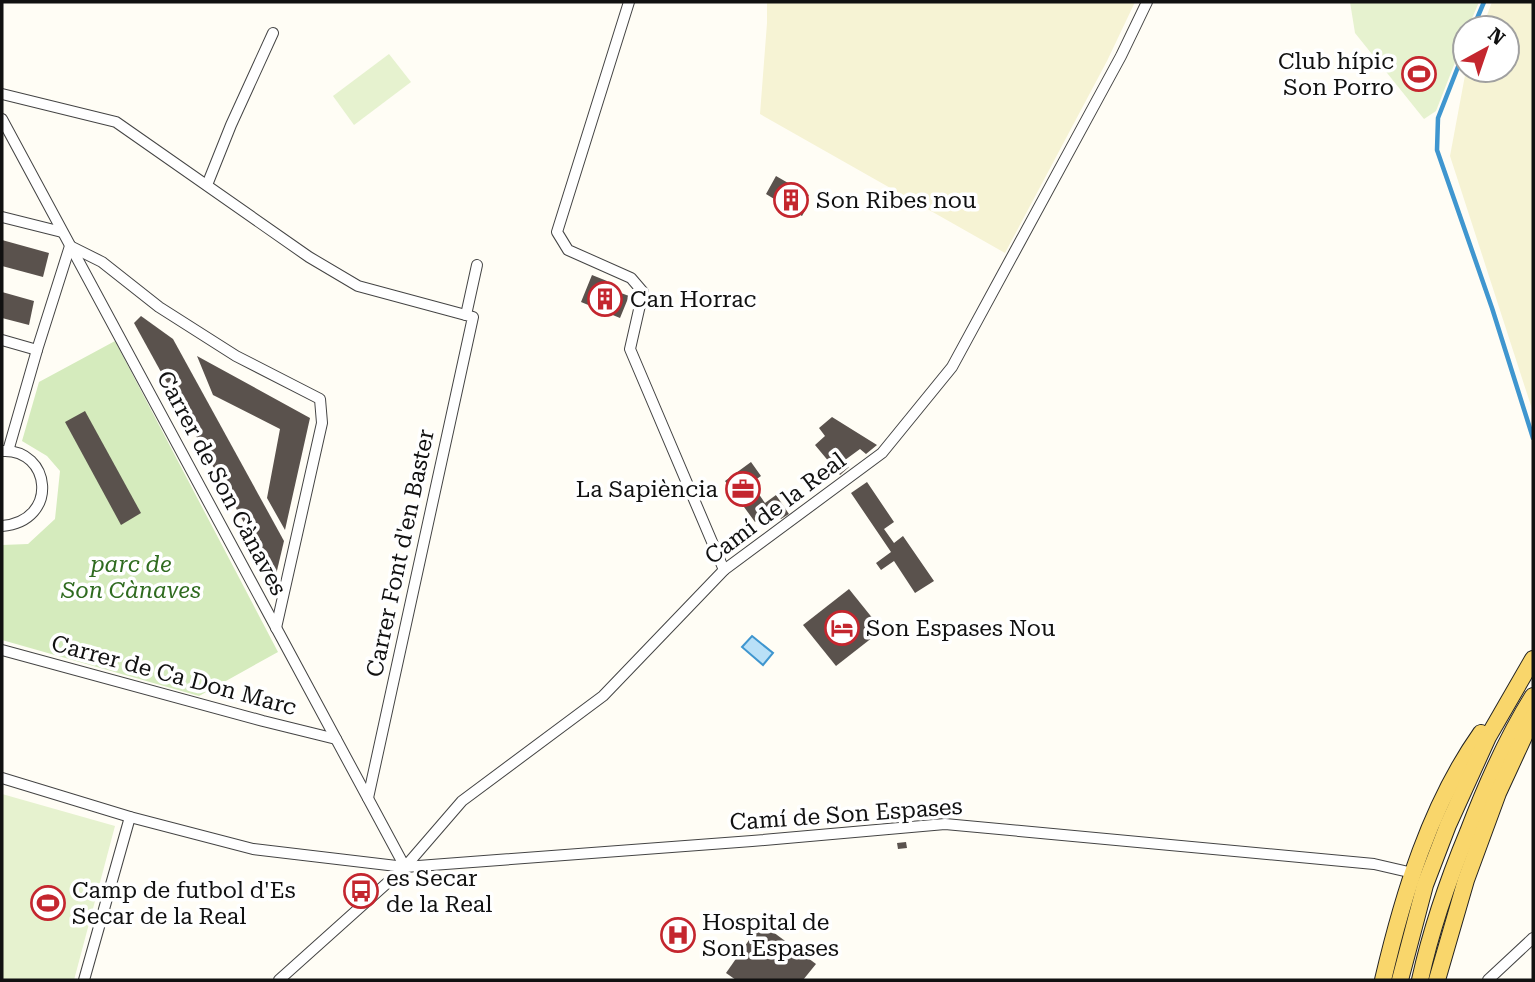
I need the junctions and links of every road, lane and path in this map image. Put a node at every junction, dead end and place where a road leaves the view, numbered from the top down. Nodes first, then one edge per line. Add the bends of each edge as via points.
1 (629, 2) edge
2 (1147, 2) edge
3 (273, 33) dead end
4 (2, 93) edge
5 (2, 119) edge
6 (207, 186) junction
7 (2, 217) edge
8 (62, 232) junction
9 (70, 246) junction
10 (477, 265) dead end
11 (470, 316) junction
12 (2, 341) edge
13 (37, 350) junction
14 (5, 451) edge
15 (2, 526) edge
16 (724, 570) junction
17 (276, 628) junction
18 (2, 650) edge
19 (1529, 665) edge
20 (1533, 696) edge
21 (1533, 716) edge
22 (336, 739) junction
23 (2, 778) edge
24 (368, 798) junction
25 (130, 817) junction
26 (405, 867) junction
27 (1413, 873) junction
28 (1533, 938) edge
29 (84, 980) edge
30 (279, 980) edge
31 (1383, 980) edge
32 (1400, 980) edge
33 (1420, 980) edge
34 (1437, 980) edge
35 (1488, 980) edge

1 - 16 street via 557,232 568,250 631,278 643,292 630,349
2 - 16 street, Camí de la Real via 953,366 882,453
3 - 6 street
4 - 6 street via 116,122
5 - 8 street, Carrer de Son Cànaves
6 - 11 street via 358,286
7 - 8 street
8 - 9 street, Carrer de Son Cànaves
9 - 13 street
9 - 17 street, Carrer de Son Cànaves
9 - 17 street via 102,262 159,307 236,356 320,399 322,423
10 - 11 street, Carrer Font d'en Baster
11 - 24 street, Carrer Font d'en Baster
12 - 13 street
13 - 14 street
14 - 15 street via 32,462 43,485 36,510 27,519
16 - 26 street, Camí de la Real via 603,696 462,801
17 - 22 street, Carrer de Son Cànaves
18 - 22 street, Carrer de Ca Don Marc
19 - 27 main road via 1468,751
19 - 32 main road via 1488,737 1448,824 1424,885
20 - 33 main road via 1487,782 1449,879
21 - 34 main road via 1466,880
22 - 24 street, Carrer de Son Cànaves
23 - 25 street, Camí de Son Espases
24 - 26 street, Carrer de Son Cànaves
25 - 26 street, Camí de Son Espases via 253,849
25 - 29 street
26 - 27 street, Camí de Son Espases via 945,824 1374,864
26 - 30 street, Camí de la Real
27 - 31 main road
28 - 35 street

